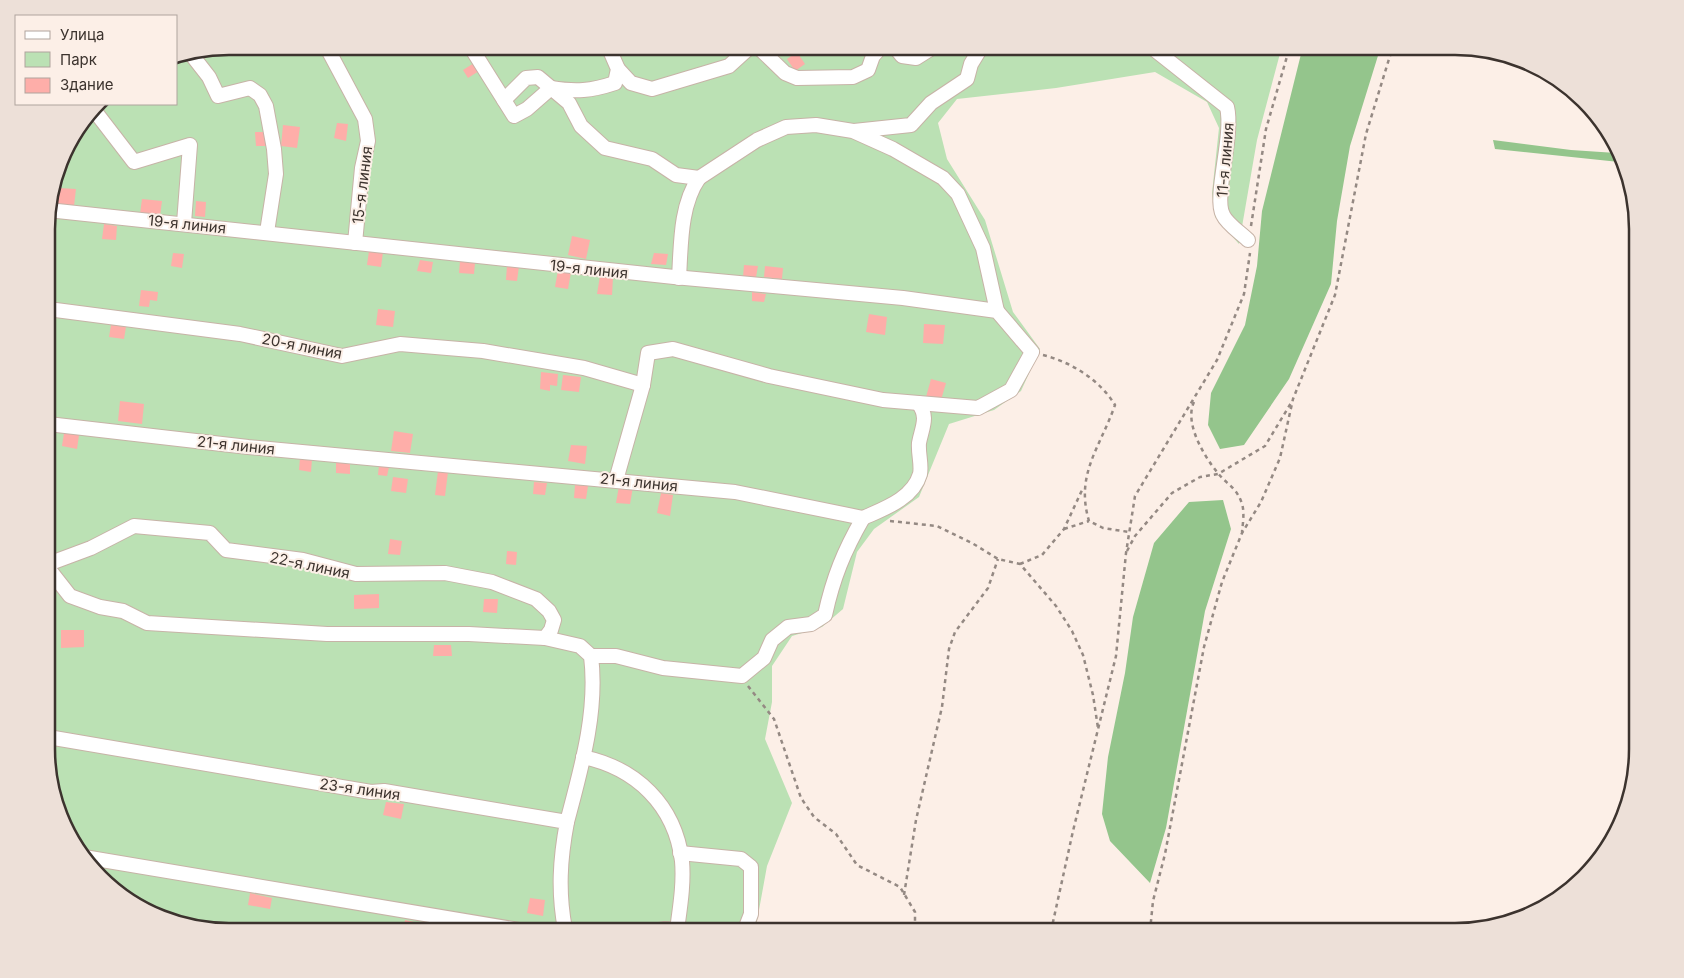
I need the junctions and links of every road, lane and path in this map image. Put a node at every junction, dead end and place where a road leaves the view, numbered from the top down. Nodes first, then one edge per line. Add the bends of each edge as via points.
1 (331, 55) edge
2 (476, 55) edge
3 (612, 55) edge
4 (742, 55) edge
5 (766, 55) edge
6 (874, 55) edge
7 (901, 55) edge
8 (921, 55) edge
9 (976, 55) edge
10 (1161, 55) edge
11 (1287, 55) edge
12 (1390, 55) edge
13 (194, 58) edge
14 (618, 68) junction
15 (551, 88) junction
16 (504, 100) junction
17 (98, 115) edge
18 (853, 131) junction
19 (700, 178) junction
20 (56, 211) edge
21 (184, 223) junction
22 (267, 232) junction
23 (1248, 240) junction
24 (355, 243) junction
25 (679, 278) junction
26 (55, 310) edge
27 (997, 311) junction
28 (1032, 352) junction
29 (643, 385) junction
30 (1198, 391) junction
31 (1293, 400) junction
32 (918, 403) junction
33 (55, 425) edge
34 (1218, 474) junction
35 (616, 480) junction
36 (1084, 487) junction
37 (863, 518) junction
38 (1089, 521) junction
39 (1064, 530) junction
40 (1129, 532) junction
41 (1242, 533) junction
42 (1126, 552) junction
43 (998, 559) junction
44 (55, 563) edge
45 (1020, 564) junction
46 (55, 576) edge
47 (545, 638) junction
48 (591, 656) junction
49 (742, 676) junction
50 (1098, 729) junction
51 (55, 738) edge
52 (583, 757) junction
53 (567, 822) junction
54 (680, 853) junction
55 (94, 859) edge
56 (904, 895) junction
57 (477, 923) edge
58 (565, 923) edge
59 (678, 923) edge
60 (748, 923) edge
61 (915, 923) edge
62 (1053, 923) edge
63 (1151, 923) edge

1 - 24 street, 15-я линия via 365,119 368,141 362,168
2 - 16 street
3 - 14 street
4 - 14 street via 729,66 652,89 631,83
5 - 6 street via 785,73 797,78 853,77 868,70
7 - 8 street via 916,58
9 - 18 street via 967,79 931,104 911,125
10 - 23 street, 11-я линия via 1226,107 1229,116 1228,144 1220,201 1223,216
11 - 23 path via 1266,129
12 - 31 path via 1366,134 1334,295
13 - 22 street via 218,96 250,88 260,95 266,106 276,174
14 - 15 street via 615,83 601,88 576,92
15 - 16 street via 538,77 526,78
15 - 16 street via 514,116
15 - 19 street via 569,103 581,126 604,148 652,159 676,175
17 - 21 street via 134,162 190,145
18 - 19 street via 816,124 786,127 757,140
18 - 27 street via 927,168 943,178 958,194 983,248
19 - 25 street via 690,190
20 - 21 street, 19-я линия
21 - 22 street, 19-я линия
22 - 24 street, 19-я линия
23 - 30 path via 1250,260 1244,294 1217,360
24 - 25 street, 19-я линия
25 - 27 street, 19-я линия via 903,298
26 - 29 street, 20-я линия via 240,334 342,356 400,344 483,351 584,368
27 - 28 street
28 - 32 street via 1011,390 978,408
28 - 36 path via 1063,360 1106,389 1116,405 1090,464
29 - 32 street via 648,353 672,349 769,376 883,400
29 - 35 street
30 - 34 path via 1192,405 1198,444
30 - 40 path via 1135,496
31 - 34 path via 1264,446
31 - 41 path via 1280,458
32 - 37 street via 924,412 924,425 919,444 920,473 915,486 897,502
33 - 35 street, 21-я линия via 248,447
34 - 41 path via 1234,486 1242,503
34 - 42 path via 1200,477 1172,493
35 - 37 street, 21-я линия via 736,492
36 - 38 path
36 - 39 path
37 - 43 path via 936,526
37 - 49 street via 844,551 825,615 811,624 788,627 772,640 764,658
38 - 39 path
38 - 40 path via 1103,528
39 - 45 path via 1042,555
40 - 42 path
41 - 63 path via 1222,582 1204,647
42 - 50 path via 1116,656
43 - 45 path
43 - 56 path via 988,588 955,632 949,649 942,707 916,820
44 - 47 street, 22-я линия via 134,526 210,533 226,550 303,560 356,574 445,573 500,584 536,599 549,611 554,620
45 - 50 path via 1056,606 1072,631 1083,655
46 - 47 street, 22-я линия via 70,596 123,611 147,623 327,634 469,634
47 - 48 street, 22-я линия via 580,646
48 - 49 street via 616,656 663,668
48 - 52 street via 594,682
49 - 56 path via 753,695 774,719 800,798 814,816 836,834 857,865 900,888
50 - 62 path
51 - 53 street, 23-я линия
52 - 53 street
52 - 54 street via 605,762 646,786 673,824
53 - 58 street via 560,868 560,901
54 - 59 street via 682,896
54 - 60 street via 741,859 751,867 751,914
55 - 57 street
56 - 61 path via 915,912

